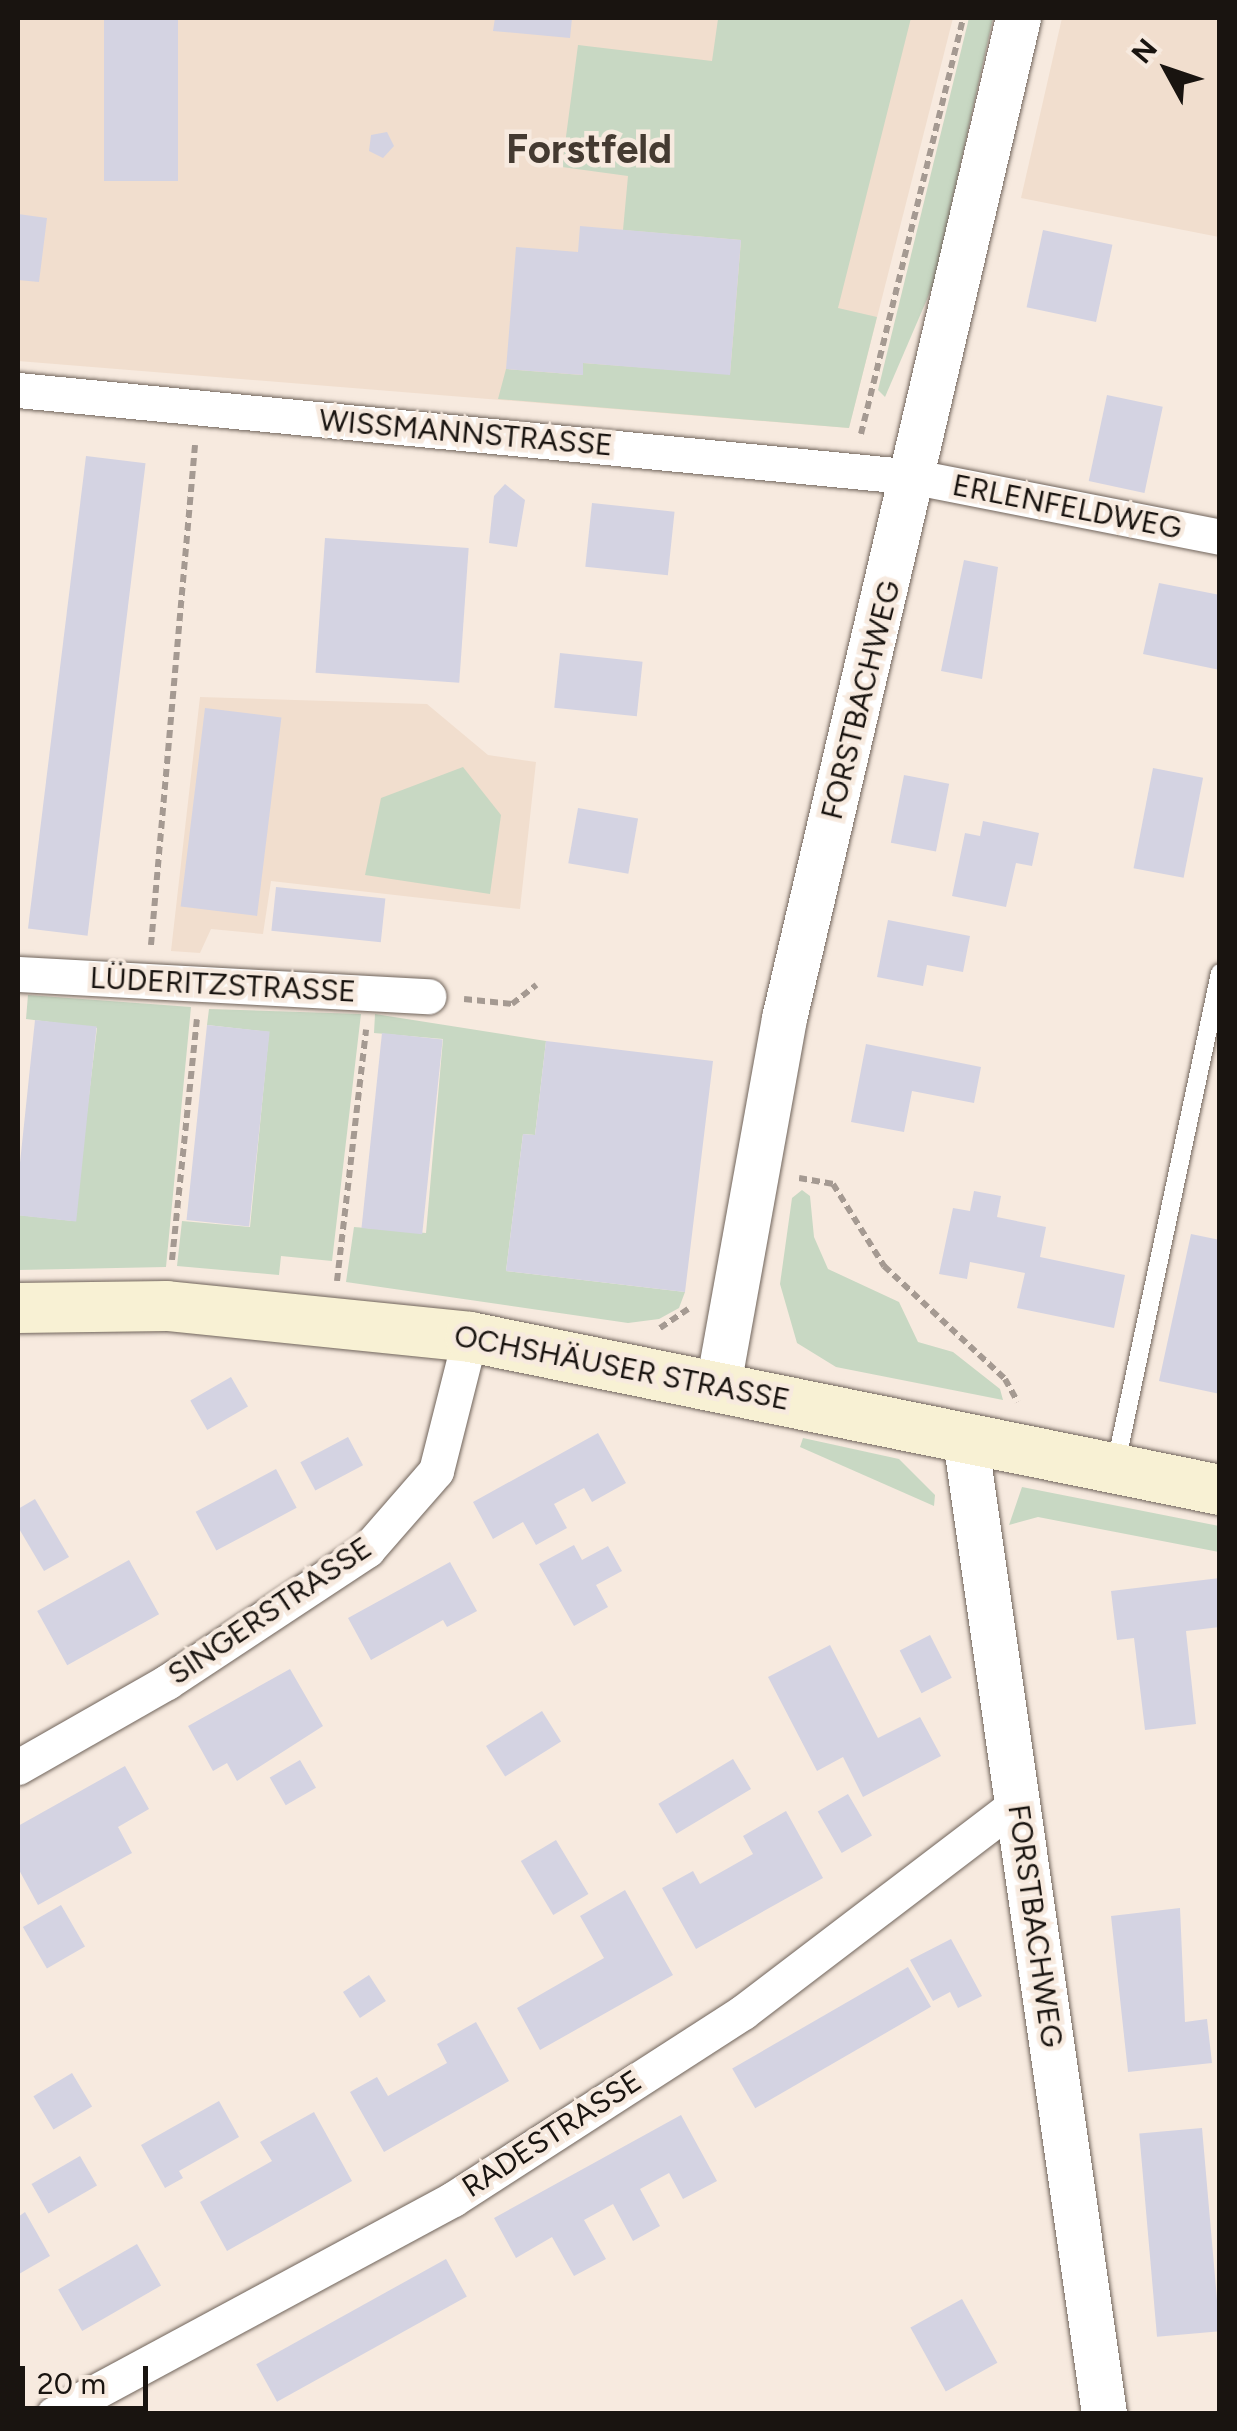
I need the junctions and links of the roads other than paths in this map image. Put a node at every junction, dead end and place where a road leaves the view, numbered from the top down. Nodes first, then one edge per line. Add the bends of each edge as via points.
1 (1018, 18) edge
2 (18, 390) edge
3 (914, 477) junction
4 (1220, 537) edge
5 (1220, 973) edge
6 (18, 974) edge
7 (428, 996) road end
8 (18, 1308) edge
9 (470, 1337) junction
10 (718, 1385) junction
11 (965, 1438) junction
12 (1115, 1469) junction
13 (1220, 1490) edge
14 (18, 1767) edge
15 (1017, 1803) junction
16 (54, 2414) edge
17 (1104, 2414) edge

1 - 3 street, FORSTBACHWEG
2 - 3 street, WISSMANNSTRASSE
3 - 4 street, ERLENFELDWEG
3 - 10 street, FORSTBACHWEG via 784,1018
5 - 12 lane
6 - 7 street, LÜDERITZSTRASSE
8 - 9 main road, OCHSHÄUSER STRASSE via 167,1306
9 - 10 main road, OCHSHÄUSER STRASSE
9 - 14 street, SINGERSTRASSE via 436,1472 367,1550 167,1682
10 - 11 main road, OCHSHÄUSER STRASSE
11 - 12 main road, OCHSHÄUSER STRASSE
11 - 15 street, FORSTBACHWEG
12 - 13 main road, OCHSHÄUSER STRASSE
15 - 16 street, RADESTRASSE via 742,2012 453,2199
15 - 17 street, FORSTBACHWEG

